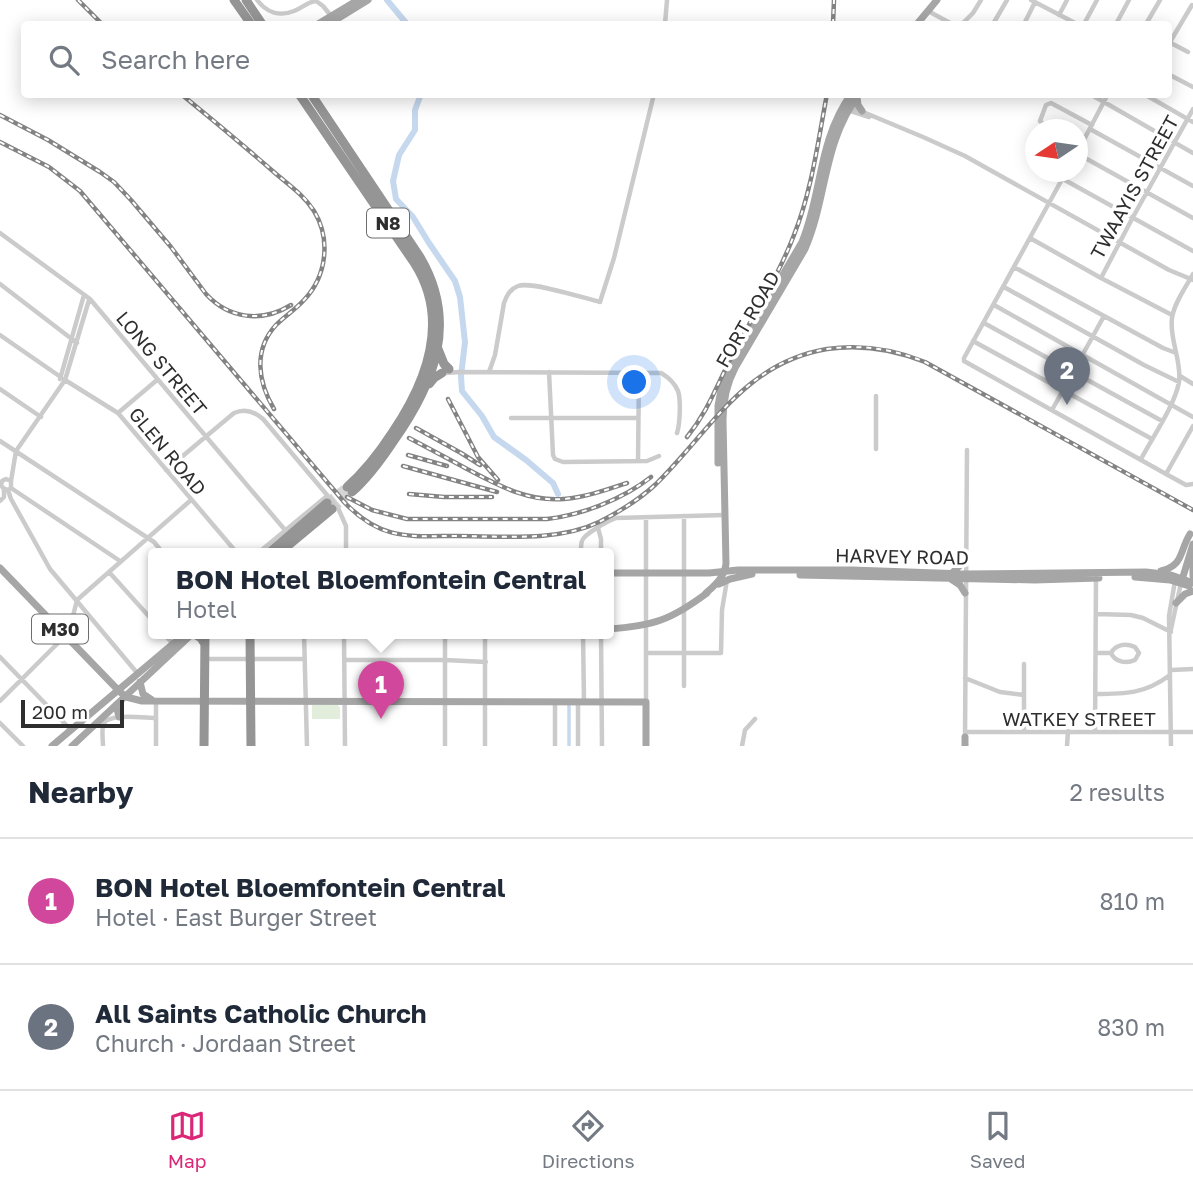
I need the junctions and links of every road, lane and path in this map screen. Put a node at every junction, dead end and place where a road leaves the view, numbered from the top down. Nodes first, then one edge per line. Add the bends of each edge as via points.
1 (234, 0) edge
2 (246, 0) edge
3 (257, 0) edge
4 (358, 0) edge
5 (368, 0) edge
6 (667, 0) edge
7 (935, 0) edge
8 (981, 0) edge
9 (1007, 0) edge
10 (1067, 0) edge
11 (1097, 0) edge
12 (1129, 0) edge
13 (1160, 0) edge
14 (1033, 1) edge
15 (1192, 5) edge
16 (928, 11) junction
17 (1059, 15) junction
18 (256, 21) edge
19 (257, 21) edge
20 (331, 21) edge
21 (666, 21) edge
22 (917, 21) edge
23 (917, 21) edge
24 (946, 21) edge
25 (965, 21) edge
26 (995, 21) edge
27 (1025, 21) edge
28 (1071, 21) edge
29 (1086, 21) edge
30 (1118, 21) edge
31 (1148, 21) edge
32 (1172, 37) edge
33 (1172, 44) edge
34 (1188, 52) dead end
35 (1172, 76) edge
36 (1193, 88) edge
37 (302, 98) edge
38 (314, 98) edge
39 (652, 98) edge
40 (854, 98) edge
41 (857, 98) edge
42 (1096, 98) edge
43 (1106, 98) edge
44 (1151, 98) edge
45 (1103, 103) junction
46 (846, 107) junction
47 (1193, 109) edge
48 (862, 111) junction
49 (873, 117) junction
50 (1041, 119) edge
51 (1078, 119) edge
52 (1190, 120) edge
53 (1088, 125) edge
54 (1091, 127) junction
55 (1088, 132) edge
56 (1174, 143) junction
57 (1193, 153) edge
58 (1088, 156) edge
59 (1161, 168) junction
60 (1061, 182) edge
61 (1068, 182) edge
62 (1193, 186) edge
63 (1147, 192) junction
64 (1049, 203) junction
65 (1133, 218) junction
66 (1193, 218) edge
67 (0, 233) edge
68 (1030, 238) junction
69 (1119, 242) junction
70 (1193, 251) edge
71 (1014, 267) junction
72 (1101, 278) junction
73 (1192, 278) edge
74 (0, 284) edge
75 (1004, 287) junction
76 (84, 295) junction
77 (90, 299) junction
78 (994, 305) junction
79 (1172, 315) junction
80 (1104, 316) junction
81 (984, 323) junction
82 (0, 335) edge
83 (1093, 336) junction
84 (72, 339) junction
85 (973, 341) junction
86 (77, 343) junction
87 (437, 347) junction
88 (1176, 353) junction
89 (1084, 355) junction
90 (440, 371) junction
91 (489, 372) junction
92 (549, 372) junction
93 (639, 373) junction
94 (1074, 373) junction
95 (62, 379) junction
96 (1179, 379) junction
97 (157, 380) junction
98 (1193, 384) edge
99 (0, 389) edge
100 (1064, 391) junction
101 (876, 396) dead end
102 (1171, 404) junction
103 (1052, 410) junction
104 (118, 413) junction
105 (41, 417) junction
106 (1193, 417) edge
107 (512, 418) dead end
108 (551, 418) junction
109 (638, 418) junction
110 (1162, 421) junction
111 (1193, 426) edge
112 (677, 433) dead end
113 (206, 436) junction
114 (1152, 439) junction
115 (0, 441) edge
116 (876, 449) dead end
117 (967, 450) dead end
118 (16, 451) junction
119 (659, 456) dead end
120 (1141, 459) junction
121 (638, 461) junction
122 (166, 470) junction
123 (1166, 474) junction
124 (11, 481) junction
125 (1, 482) edge
126 (1192, 484) edge
127 (8, 489) junction
128 (191, 500) junction
129 (0, 501) edge
130 (329, 503) junction
131 (723, 515) junction
132 (684, 516) junction
133 (646, 517) junction
134 (598, 528) junction
135 (285, 530) junction
136 (1191, 530) edge
137 (146, 538) junction
138 (1193, 544) edge
139 (159, 548) edge
140 (233, 548) edge
141 (264, 548) edge
142 (275, 548) edge
143 (284, 548) edge
144 (346, 548) edge
145 (581, 548) edge
146 (601, 548) edge
147 (1193, 556) edge
148 (120, 561) junction
149 (965, 561) junction
150 (0, 568) edge
151 (726, 570) junction
152 (109, 572) junction
153 (1154, 572) junction
154 (614, 573) edge
155 (645, 573) junction
156 (684, 573) junction
157 (852, 573) junction
158 (1096, 575) junction
159 (952, 576) junction
160 (1193, 576) edge
161 (965, 577) junction
162 (978, 579) junction
163 (1179, 580) junction
164 (1193, 587) edge
165 (965, 592) junction
166 (77, 600) junction
167 (1176, 603) junction
168 (684, 610) junction
169 (1096, 614) junction
170 (148, 616) edge
171 (646, 625) junction
172 (614, 628) edge
173 (1171, 631) junction
174 (66, 635) junction
175 (169, 639) edge
176 (181, 639) edge
177 (185, 639) edge
178 (205, 639) edge
179 (250, 639) edge
180 (304, 639) edge
181 (344, 639) edge
182 (445, 639) edge
183 (485, 639) edge
184 (583, 639) edge
185 (601, 639) edge
186 (175, 646) junction
187 (646, 653) junction
188 (684, 653) junction
189 (1096, 653) junction
190 (1111, 653) junction
191 (0, 657) edge
192 (205, 659) junction
193 (250, 659) junction
194 (304, 659) junction
195 (344, 660) junction
196 (445, 660) junction
197 (486, 662) junction
198 (1024, 664) dead end
199 (1193, 669) edge
200 (1171, 673) junction
201 (965, 677) junction
202 (139, 678) junction
203 (22, 679) junction
204 (684, 686) dead end
205 (118, 691) junction
206 (1095, 694) junction
207 (1024, 695) junction
208 (125, 697) junction
209 (0, 701) edge
210 (251, 701) junction
211 (345, 701) junction
212 (156, 702) junction
213 (204, 702) junction
214 (306, 702) junction
215 (445, 702) junction
216 (485, 702) junction
217 (555, 702) junction
218 (581, 702) junction
219 (602, 702) junction
220 (646, 702) junction
221 (116, 705) junction
222 (119, 717) junction
223 (156, 718) junction
224 (755, 719) dead end
225 (0, 723) edge
226 (94, 726) junction
227 (71, 730) junction
228 (1068, 731) junction
229 (1095, 731) junction
230 (103, 732) junction
231 (1024, 732) junction
232 (1171, 732) junction
233 (1193, 732) edge
234 (965, 742) edge
235 (23, 746) edge
236 (52, 746) edge
237 (72, 746) edge
238 (103, 746) edge
239 (156, 746) edge
240 (204, 746) edge
241 (251, 746) edge
242 (307, 746) edge
243 (345, 746) edge
244 (445, 746) edge
245 (485, 746) edge
246 (555, 746) edge
247 (578, 746) edge
248 (602, 746) edge
249 (646, 746) edge
250 (742, 746) edge
251 (1068, 746) edge
252 (1171, 746) edge

1 - 18 highway
2 - 19 highway
3 - 20 street via 279,14 316,1
4 - 20 main road
5 - 20 main road
6 - 21 street
7 - 16 main road
7 - 22 main road
8 - 25 street
9 - 26 street
10 - 17 street
11 - 29 street
12 - 30 street
13 - 31 street
14 - 17 street
14 - 27 street
15 - 32 street
16 - 23 main road
16 - 24 street
17 - 28 street
33 - 34 street
35 - 36 street
37 - 90 highway, N8 via 423,277
38 - 87 highway, N8 via 430,275 438,306
39 - 91 street via 600,302 529,285 514,288 506,296
40 - 46 main road, FORT ROAD
41 - 48 main road
42 - 45 street
43 - 45 street
44 - 52 street
45 - 54 street
45 - 56 street
46 - 48 street
46 - 49 street
46 - 131 main road, FORT ROAD via 813,229 727,386
47 - 52 street, TWAAYIS STREET
48 - 49 street
49 - 64 street via 945,147
50 - 51 street via 1051,103
52 - 56 street, TWAAYIS STREET
53 - 54 street
54 - 55 street
54 - 59 street
56 - 57 street
56 - 59 street, TWAAYIS STREET
58 - 63 street
59 - 62 street
59 - 63 street, TWAAYIS STREET
60 - 64 street
61 - 65 street
63 - 65 street, TWAAYIS STREET
63 - 66 street
64 - 68 street
64 - 69 street
65 - 69 street, TWAAYIS STREET
65 - 70 street
67 - 76 street, LONG STREET
68 - 71 street
68 - 72 street
69 - 72 street, TWAAYIS STREET
69 - 73 street
71 - 75 street
71 - 80 street
72 - 79 street
73 - 79 street
74 - 84 street
75 - 78 street
75 - 83 street
76 - 77 street, LONG STREET
76 - 84 street
77 - 86 street
77 - 97 street, LONG STREET
78 - 81 street
78 - 89 street
79 - 88 street
80 - 83 street
80 - 88 street
81 - 85 street
81 - 94 street
82 - 95 street, GLEN ROAD
83 - 89 street
83 - 96 street
84 - 86 street
84 - 95 street
85 - 100 street
85 - 103 street via 964,361
86 - 95 street
87 - 90 highway, N8
87 - 90 highway via 444,364
88 - 96 street
89 - 94 street
89 - 102 street
90 - 90 highway, N8 via 414,398 350,489 368,476 388,450
90 - 91 street
91 - 92 street
92 - 93 street
92 - 108 street
93 - 109 street
93 - 112 street via 663,374 676,387
94 - 100 street
94 - 110 street
95 - 104 street, GLEN ROAD
95 - 105 street
96 - 98 street
96 - 102 street
97 - 104 street
97 - 113 street, LONG STREET
99 - 105 street
100 - 103 street
100 - 114 street
101 - 116 street
102 - 106 street
102 - 110 street
103 - 120 street
104 - 122 street, GLEN ROAD
105 - 118 street
107 - 108 street
108 - 109 street
108 - 121 street via 556,460
109 - 121 street
110 - 114 street
111 - 123 street
113 - 122 street
113 - 130 street via 234,413 254,412
113 - 135 street, LONG STREET
114 - 120 street
115 - 118 street
117 - 149 street
118 - 124 street
118 - 137 street
119 - 121 street
120 - 123 street
122 - 128 street, GLEN ROAD
123 - 126 street
124 - 125 street
124 - 127 street
125 - 127 street
127 - 129 street
127 - 148 street
127 - 166 street via 45,561
128 - 137 street
128 - 140 street, GLEN ROAD
130 - 135 street
130 - 142 highway
130 - 143 highway
130 - 144 street via 345,520
131 - 132 street
131 - 151 main road, FORT ROAD
132 - 133 street
132 - 156 street
133 - 134 street via 616,518
133 - 155 street
134 - 145 street via 584,537
134 - 146 street
135 - 141 street
136 - 153 main road via 1178,564
136 - 163 main road
137 - 139 street
137 - 148 street
138 - 163 main road
147 - 160 main road
148 - 152 street
149 - 159 main road
149 - 161 street
150 - 174 main road, M30
151 - 156 main road
151 - 157 main road, HARVEY ROAD
151 - 157 main road, HARVEY ROAD
151 - 168 main road
151 - 188 street, FORT ROAD via 721,653
152 - 166 street
152 - 170 street
153 - 158 main road, HARVEY ROAD
153 - 163 main road, HARVEY ROAD
154 - 155 main road
155 - 156 main road
155 - 171 street
156 - 168 street
157 - 159 main road, HARVEY ROAD
158 - 161 main road, HARVEY ROAD
158 - 162 main road, HARVEY ROAD
158 - 163 main road, HARVEY ROAD
158 - 169 street
159 - 161 main road, HARVEY ROAD
159 - 165 main road
161 - 162 main road, HARVEY ROAD
161 - 165 street
162 - 165 main road
163 - 164 main road, HARVEY ROAD
163 - 167 street
163 - 173 street via 1170,610
164 - 167 main road
165 - 201 street
166 - 174 street
166 - 202 street
167 - 173 street
168 - 171 main road
168 - 188 street
169 - 173 street via 1137,616
169 - 189 street
171 - 172 main road
171 - 187 street
173 - 200 street
174 - 203 street
174 - 205 main road, M30
175 - 186 street
176 - 186 main road
177 - 186 main road
178 - 192 highway
179 - 193 highway
180 - 194 street
181 - 195 street
182 - 196 street
183 - 197 street
184 - 218 street
185 - 219 street
186 - 202 main road
187 - 188 street
187 - 220 street
188 - 204 street
189 - 190 street
189 - 206 street
190 - 190 street via 1128,662 1139,653 1125,645
191 - 203 street
192 - 193 street
192 - 213 highway
193 - 194 street
193 - 210 highway
194 - 214 street
195 - 196 street
195 - 211 street
196 - 197 street
196 - 215 street
197 - 216 street
198 - 207 street
199 - 200 street
200 - 206 street via 1139,691
200 - 232 street
201 - 207 street via 1000,692
201 - 234 street
202 - 205 main road
202 - 208 main road
202 - 212 main road via 143,694
203 - 209 street
203 - 227 street
205 - 208 main road, M30
205 - 227 main road
206 - 229 street
207 - 231 street
208 - 212 main road
208 - 221 main road
210 - 213 main road
210 - 214 main road
210 - 241 highway
211 - 214 main road
211 - 215 main road
211 - 243 street
212 - 213 main road
212 - 223 street
213 - 240 highway
214 - 242 street
215 - 216 main road
215 - 244 street
216 - 217 main road
216 - 245 street
217 - 218 main road
217 - 246 street
218 - 219 main road
218 - 247 street
219 - 220 main road
219 - 248 street
220 - 249 main road
221 - 222 main road
221 - 226 main road
222 - 223 street
222 - 230 street via 104,723
223 - 239 street
224 - 250 street via 745,730
225 - 235 street
226 - 230 street
226 - 237 main road
227 - 236 main road
228 - 229 street, WATKEY STREET
228 - 231 street, WATKEY STREET
228 - 251 street
229 - 232 street, WATKEY STREET
230 - 238 street
231 - 234 street, WATKEY STREET
232 - 233 street, WATKEY STREET
232 - 252 street

